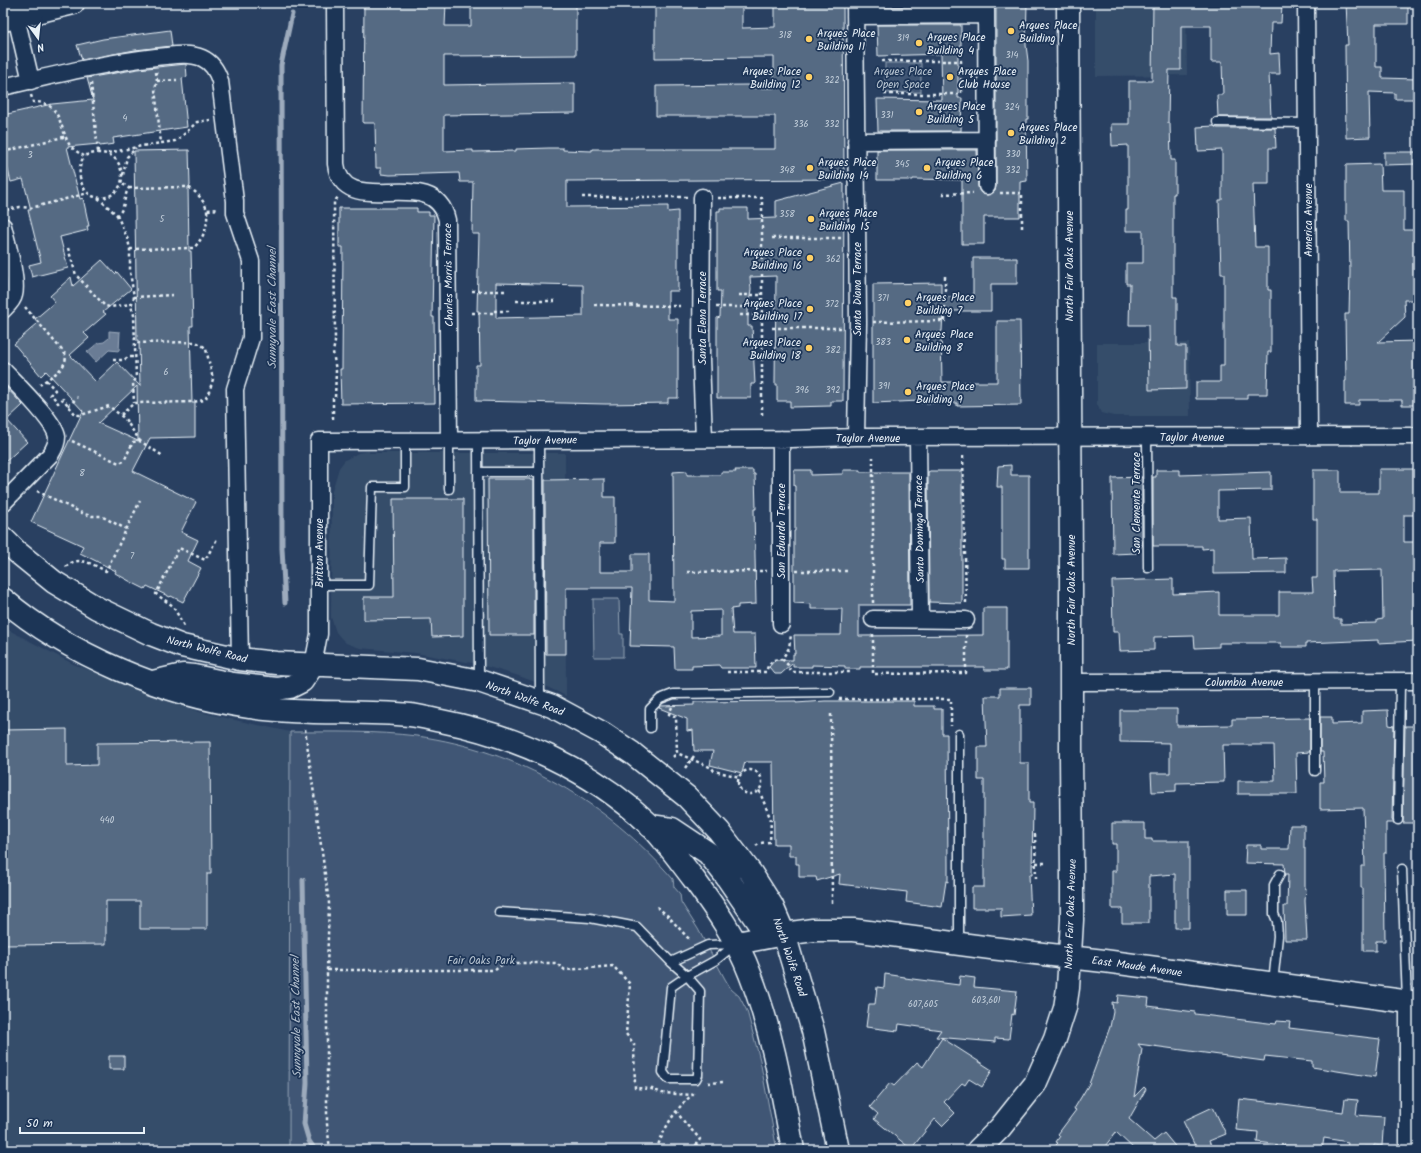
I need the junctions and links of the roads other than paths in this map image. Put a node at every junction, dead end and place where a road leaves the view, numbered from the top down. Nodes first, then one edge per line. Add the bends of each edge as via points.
1 (73, 3) edge
2 (335, 3) edge
3 (1068, 3) edge
4 (1306, 3) edge
5 (986, 9) edge
6 (855, 10) edge
7 (11, 13) edge
8 (29, 81) junction
9 (3, 87) edge
10 (1217, 122) dead end
11 (1307, 123) junction
12 (987, 140) junction
13 (856, 141) junction
14 (987, 186) dead end
15 (701, 198) road end
16 (3, 226) edge
17 (3, 310) edge
18 (3, 370) edge
19 (1309, 436) junction
20 (1418, 436) edge
21 (856, 437) junction
22 (1070, 437) junction
23 (1147, 437) junction
24 (918, 438) junction
25 (704, 439) junction
26 (781, 439) junction
27 (405, 440) junction
28 (449, 440) junction
29 (539, 440) junction
30 (319, 441) joint
31 (478, 441) junction
32 (478, 472) junction
33 (539, 472) junction
34 (449, 489) dead end
35 (3, 503) edge
36 (3, 538) edge
37 (1148, 568) dead end
38 (319, 585) junction
39 (3, 599) edge
40 (873, 619) dead end
41 (920, 619) junction
42 (966, 620) dead end
43 (786, 628) road end
44 (240, 659) junction
45 (313, 665) junction
46 (479, 681) junction
47 (1400, 681) junction
48 (1418, 681) edge
49 (151, 682) junction
50 (1071, 682) junction
51 (1315, 682) junction
52 (830, 692) dead end
53 (540, 702) junction
54 (650, 728) dead end
55 (955, 733) road end
56 (1315, 770) dead end
57 (1398, 820) dead end
58 (650, 826) junction
59 (1402, 869) dead end
60 (1280, 874) dead end
61 (499, 912) dead end
62 (784, 934) junction
63 (737, 943) junction
64 (959, 944) junction
65 (1070, 957) junction
66 (671, 962) junction
67 (687, 976) junction
68 (1273, 984) junction
69 (1413, 1002) edge
70 (793, 1150) edge
71 (838, 1150) edge
72 (978, 1150) edge
73 (1408, 1150) edge

1 - 7 main road
2 - 28 street, Charles Morris Terrace via 336,164 339,176 348,186 357,190 418,192 430,195 445,210
3 - 22 main road, North Fair Oaks Avenue
4 - 11 street, America Avenue
5 - 6 street, Santa Diana Terrace
5 - 12 street, Santa Diana Terrace
6 - 13 street, Santa Diana Terrace
7 - 8 street
8 - 9 street
8 - 44 street via 90,68 175,55 201,57 209,62 220,81 234,208 251,261 252,335 235,389
10 - 11 lane
11 - 19 street, America Avenue
12 - 13 street
12 - 14 street, Santa Diana Terrace
13 - 21 street, Santa Diana Terrace
15 - 25 street, Santa Elena Terrace via 701,359
16 - 17 street via 14,282 14,295
18 - 35 street via 51,424 57,438 56,447 51,454
19 - 20 street, Taylor Avenue
19 - 23 street, Taylor Avenue
21 - 24 street, Taylor Avenue
21 - 26 street, Taylor Avenue
22 - 23 street, Taylor Avenue
22 - 24 street, Taylor Avenue
22 - 50 main road, North Fair Oaks Avenue
23 - 37 lane, San Clemente Terrace
24 - 41 street, Santo Domingo Terrace
25 - 26 street, Taylor Avenue
25 - 29 street, Taylor Avenue
26 - 43 street, San Eduardo Terrace
27 - 28 street, Taylor Avenue
27 - 30 street, Taylor Avenue
27 - 38 lane via 405,487 372,487 369,585
28 - 31 street, Taylor Avenue
28 - 34 lane
29 - 31 street, Taylor Avenue
29 - 33 lane
30 - 38 street, Britton Avenue
31 - 32 lane
32 - 33 lane
32 - 46 lane
33 - 53 lane
36 - 44 main road, North Wolfe Road via 54,582 97,608 182,646
38 - 45 street, Britton Avenue via 319,634
39 - 49 main road via 65,643
40 - 41 street
41 - 42 street
44 - 45 main road, North Wolfe Road
45 - 46 main road, North Wolfe Road via 418,669
45 - 49 main road via 302,681 290,687 277,689 183,675
46 - 53 main road, North Wolfe Road
47 - 48 street, Columbia Avenue
47 - 51 street, Columbia Avenue
47 - 57 lane
49 - 58 main road via 206,699 250,707 411,715 471,727 502,736 550,756 600,786
50 - 51 street, Columbia Avenue
50 - 65 main road, North Fair Oaks Avenue
51 - 56 lane
52 - 54 lane via 668,695 650,709
53 - 62 main road, North Wolfe Road via 569,714 626,749 687,797 719,831 751,873 772,906
55 - 64 lane
58 - 62 main road via 672,829 708,853 759,924 770,931
58 - 63 main road via 709,899
59 - 69 lane
60 - 68 lane via 1274,885 1274,914 1278,936
61 - 66 lane via 590,918 637,926
62 - 63 main road, East Maude Avenue
62 - 64 main road, East Maude Avenue via 813,930 853,930
62 - 71 main road, North Wolfe Road via 813,1031
63 - 66 lane via 708,945
63 - 67 lane via 716,960
63 - 70 main road via 767,1024
64 - 65 main road, East Maude Avenue
65 - 68 main road, East Maude Avenue
65 - 72 main road, North Fair Oaks Avenue via 1065,1008 1036,1084 986,1144
66 - 67 lane
67 - 67 lane via 671,987 663,1072 668,1079 696,1079 698,1075 700,991
68 - 69 main road, East Maude Avenue
69 - 73 street

